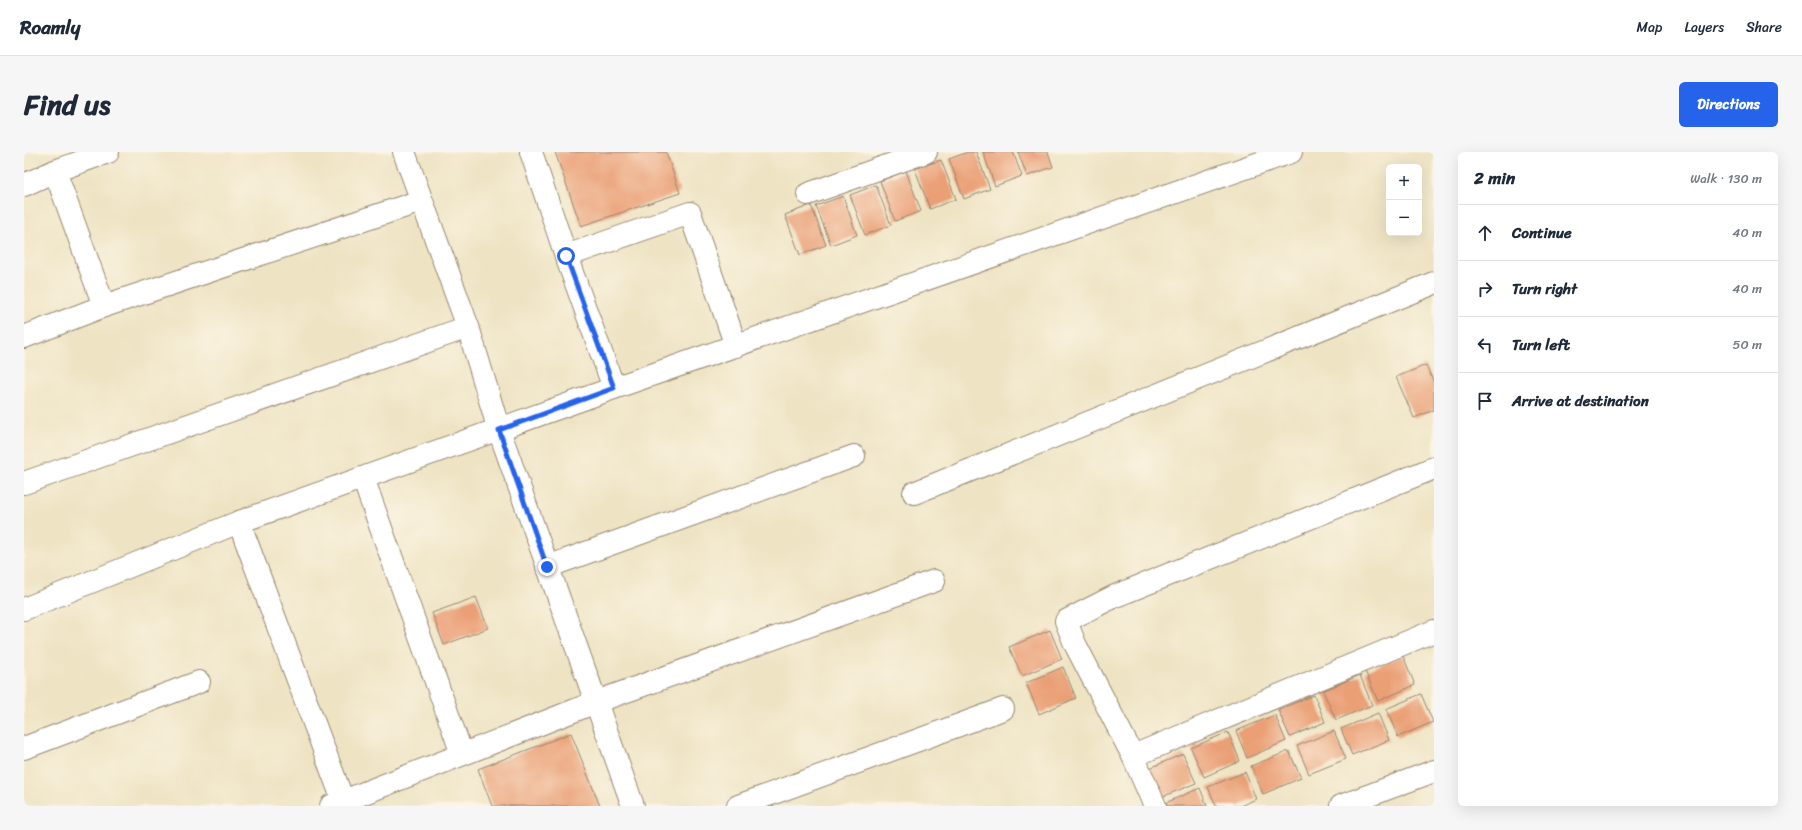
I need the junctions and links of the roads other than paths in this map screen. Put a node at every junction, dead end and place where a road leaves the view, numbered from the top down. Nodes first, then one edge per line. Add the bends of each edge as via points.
1 (108, 152) edge
2 (404, 152) edge
3 (531, 152) edge
4 (926, 152) edge
5 (1291, 152) edge
6 (55, 171) junction
7 (24, 185) edge
8 (808, 194) dead end
9 (421, 201) junction
10 (566, 256) junction
11 (1434, 283) edge
12 (104, 306) junction
13 (468, 327) junction
14 (24, 337) edge
15 (736, 346) junction
16 (614, 388) junction
17 (499, 430) junction
18 (854, 456) dead end
19 (1434, 468) edge
20 (363, 478) junction
21 (24, 483) edge
22 (914, 493) dead end
23 (239, 522) junction
24 (547, 567) junction
25 (934, 581) dead end
26 (24, 609) edge
27 (1434, 631) edge
28 (198, 682) dead end
29 (596, 702) junction
30 (1002, 709) dead end
31 (24, 748) edge
32 (462, 754) junction
33 (1134, 756) junction
34 (1434, 771) edge
35 (340, 804) edge
36 (633, 806) edge
37 (738, 806) edge
38 (1155, 806) edge
39 (1341, 806) edge

1 - 6 street
2 - 9 street
3 - 10 street
4 - 8 street
5 - 15 street
6 - 7 street
6 - 12 street
9 - 12 street
9 - 13 street
10 - 15 street via 690,213
10 - 16 street
11 - 22 street
12 - 14 street
13 - 17 street
13 - 21 street
15 - 16 street
16 - 17 street
17 - 20 street
17 - 24 street
18 - 24 street
19 - 33 street via 1114,597 1066,622
20 - 23 street
20 - 32 street
23 - 26 street
23 - 35 street
24 - 29 street
25 - 29 street
27 - 33 street
28 - 31 street
29 - 32 street
29 - 36 street
30 - 37 street
32 - 35 street
33 - 38 street
34 - 39 street

